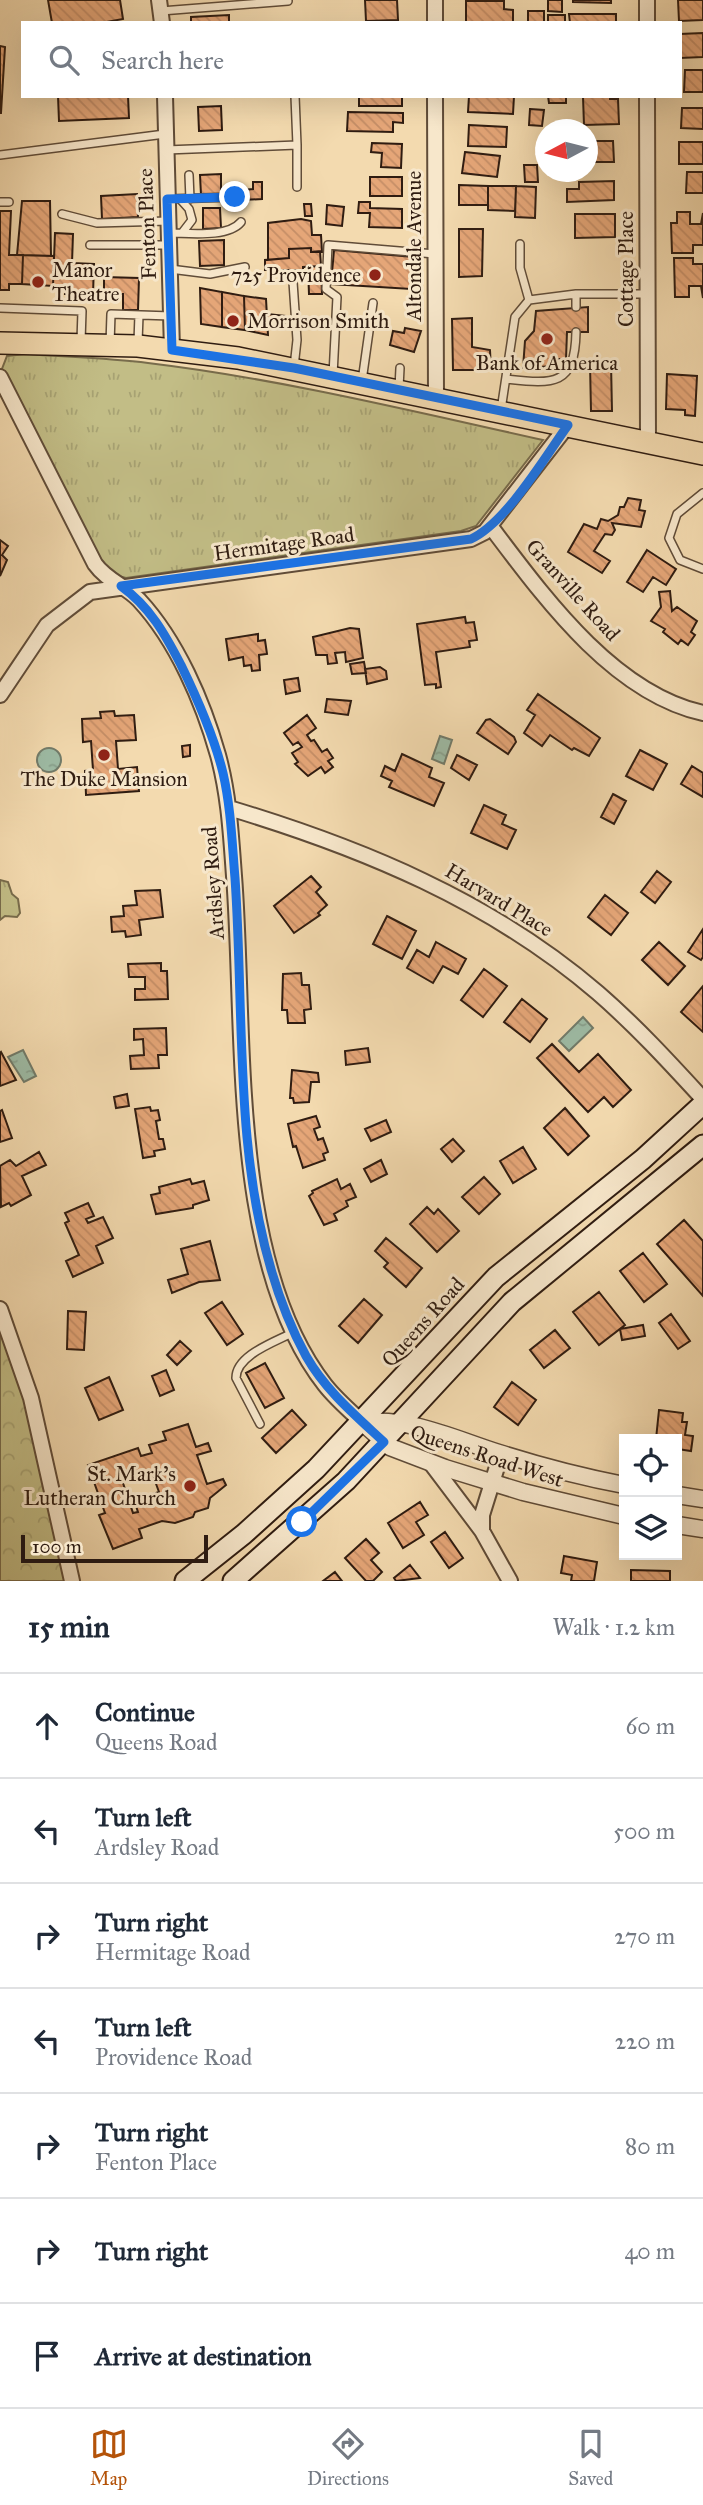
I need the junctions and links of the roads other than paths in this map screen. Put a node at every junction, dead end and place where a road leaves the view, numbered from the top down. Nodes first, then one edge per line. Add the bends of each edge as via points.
1 (435, 0) edge
2 (647, 0) edge
3 (288, 1) edge
4 (161, 11) edge
5 (435, 21) edge
6 (647, 21) edge
7 (165, 98) edge
8 (295, 98) edge
9 (435, 98) edge
10 (647, 98) edge
11 (165, 134) junction
12 (297, 145) junction
13 (166, 150) junction
14 (0, 155) edge
15 (190, 176) dead end
16 (297, 187) dead end
17 (235, 197) dead end
18 (190, 198) junction
19 (174, 199) junction
20 (0, 202) edge
21 (9, 202) dead end
22 (62, 214) dead end
23 (241, 222) dead end
24 (172, 233) junction
25 (520, 244) dead end
26 (90, 245) dead end
27 (435, 254) junction
28 (245, 267) dead end
29 (169, 269) junction
30 (293, 282) dead end
31 (576, 294) junction
32 (647, 294) junction
33 (529, 300) junction
34 (373, 303) dead end
35 (576, 307) dead end
36 (0, 308) edge
37 (139, 315) junction
38 (171, 316) junction
39 (576, 332) dead end
40 (0, 343) edge
41 (81, 345) junction
42 (110, 345) junction
43 (138, 346) junction
44 (172, 350) junction
45 (294, 368) junction
46 (400, 368) dead end
47 (0, 376) edge
48 (333, 376) junction
49 (506, 379) junction
50 (362, 382) junction
51 (399, 389) junction
52 (436, 396) junction
53 (501, 410) junction
54 (568, 425) junction
55 (648, 442) junction
56 (703, 454) edge
57 (703, 493) edge
58 (491, 527) junction
59 (703, 569) edge
60 (121, 586) junction
61 (0, 695) edge
62 (703, 713) edge
63 (229, 807) junction
64 (703, 1101) edge
65 (703, 1144) edge
66 (526, 1251) junction
67 (543, 1274) junction
68 (0, 1309) edge
69 (295, 1331) junction
70 (363, 1423) junction
71 (260, 1424) dead end
72 (401, 1424) junction
73 (384, 1442) junction
74 (501, 1454) junction
75 (428, 1461) junction
76 (492, 1483) junction
77 (619, 1484) edge
78 (682, 1496) edge
79 (703, 1499) edge
80 (619, 1515) edge
81 (682, 1526) edge
82 (703, 1529) edge
83 (482, 1531) junction
84 (244, 1534) junction
85 (263, 1556) junction
86 (72, 1581) edge
87 (184, 1581) edge
88 (233, 1581) edge
89 (510, 1581) edge

1 - 5 street
2 - 6 street
3 - 4 lane
7 - 11 street, Fenton Place
8 - 12 lane
9 - 27 street, Altondale Avenue
10 - 32 street, Cottage Place
11 - 13 street, Fenton Place
11 - 14 lane
12 - 13 lane
12 - 16 lane
13 - 19 street, Fenton Place
15 - 18 lane
17 - 18 lane
18 - 19 lane
19 - 24 street, Fenton Place
19 - 24 lane via 189,209 192,220
20 - 21 lane
22 - 24 lane
23 - 24 lane via 222,231
24 - 26 lane
24 - 29 street, Fenton Place
25 - 33 lane via 520,268
27 - 48 lane via 328,245 326,289 337,297
27 - 52 street, Altondale Avenue
28 - 29 lane via 210,274
29 - 38 street, Fenton Place
30 - 45 lane
31 - 32 lane
31 - 33 lane
31 - 35 lane
32 - 55 street, Cottage Place
33 - 49 lane via 515,317
34 - 50 lane
36 - 41 lane via 82,311
37 - 38 lane
37 - 42 lane via 111,314
37 - 43 lane
38 - 44 street, Fenton Place
39 - 49 lane via 574,361 561,377 544,383
40 - 41 main road
41 - 42 main road
42 - 43 main road
43 - 44 main road
44 - 45 main road
45 - 48 main road
46 - 51 lane
47 - 60 street, Ardsley Road via 95,564
48 - 50 main road
49 - 53 lane
50 - 51 main road
51 - 52 main road
52 - 53 main road
53 - 54 main road
54 - 55 main road
54 - 58 street, Hermitage Road
55 - 56 main road
57 - 59 lane via 677,514 669,538 680,560
58 - 60 street, Hermitage Road via 471,539
58 - 62 street, Granville Road via 590,644 647,691
60 - 61 street, Hermitage Road via 90,592 47,625
60 - 63 street, Ardsley Road via 153,616 194,690 217,751
63 - 64 street, Harvard Place via 399,867 506,926 599,994 643,1034
63 - 69 street, Ardsley Road via 252,1181 270,1262
64 - 66 main road, Queens Road via 643,1159
65 - 67 main road
66 - 67 main road
66 - 70 main road, Queens Road via 469,1303
67 - 72 main road via 476,1338
68 - 86 street via 31,1398
69 - 70 street, Ardsley Road via 320,1378
69 - 71 lane via 243,1361 236,1370
70 - 72 street, Queens Road West
70 - 73 street, Queens Road West
70 - 84 main road, Queens Road
72 - 73 main road
72 - 74 street, Queens Road West
73 - 75 street, Queens Road West
73 - 85 main road
74 - 76 street
74 - 77 street, Queens Road West
75 - 76 street, Queens Road West
75 - 83 street via 438,1468
76 - 80 street, Queens Road West
76 - 83 street
78 - 79 street
81 - 82 street
83 - 89 street
84 - 85 main road
84 - 87 main road, Queens Road
85 - 88 main road

